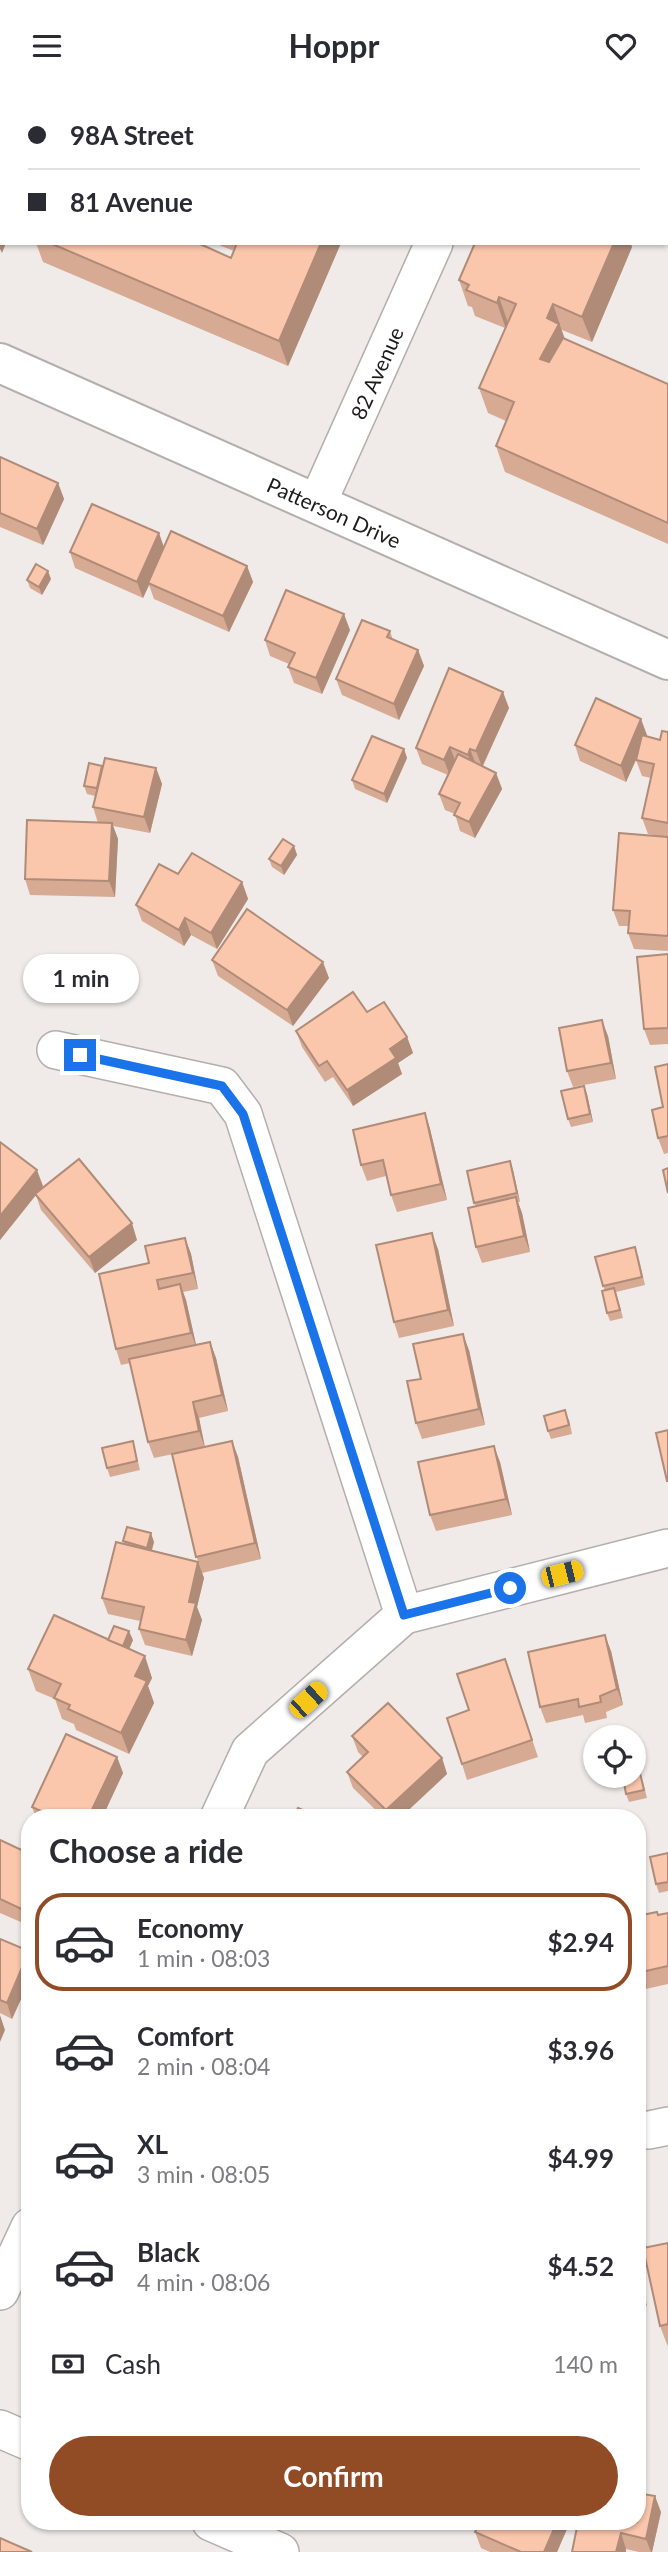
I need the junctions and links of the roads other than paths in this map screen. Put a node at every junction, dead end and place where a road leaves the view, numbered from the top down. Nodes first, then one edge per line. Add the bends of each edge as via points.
1 (433, 245) edge
2 (0, 363) edge
3 (317, 504) junction
4 (668, 660) edge
5 (56, 1049) dead end
6 (668, 1548) edge
7 (404, 1615) junction
8 (223, 1809) edge
9 (21, 2246) edge
10 (0, 2291) edge
11 (0, 2429) edge
12 (21, 2438) edge
13 (229, 2530) edge
14 (280, 2552) edge

1 - 3 street, 82 Avenue
2 - 3 street, Patterson Drive
3 - 4 street, Patterson Drive
5 - 7 street via 222,1086 243,1114
6 - 7 street
7 - 8 street via 250,1751
9 - 10 street
11 - 12 street
13 - 14 street

